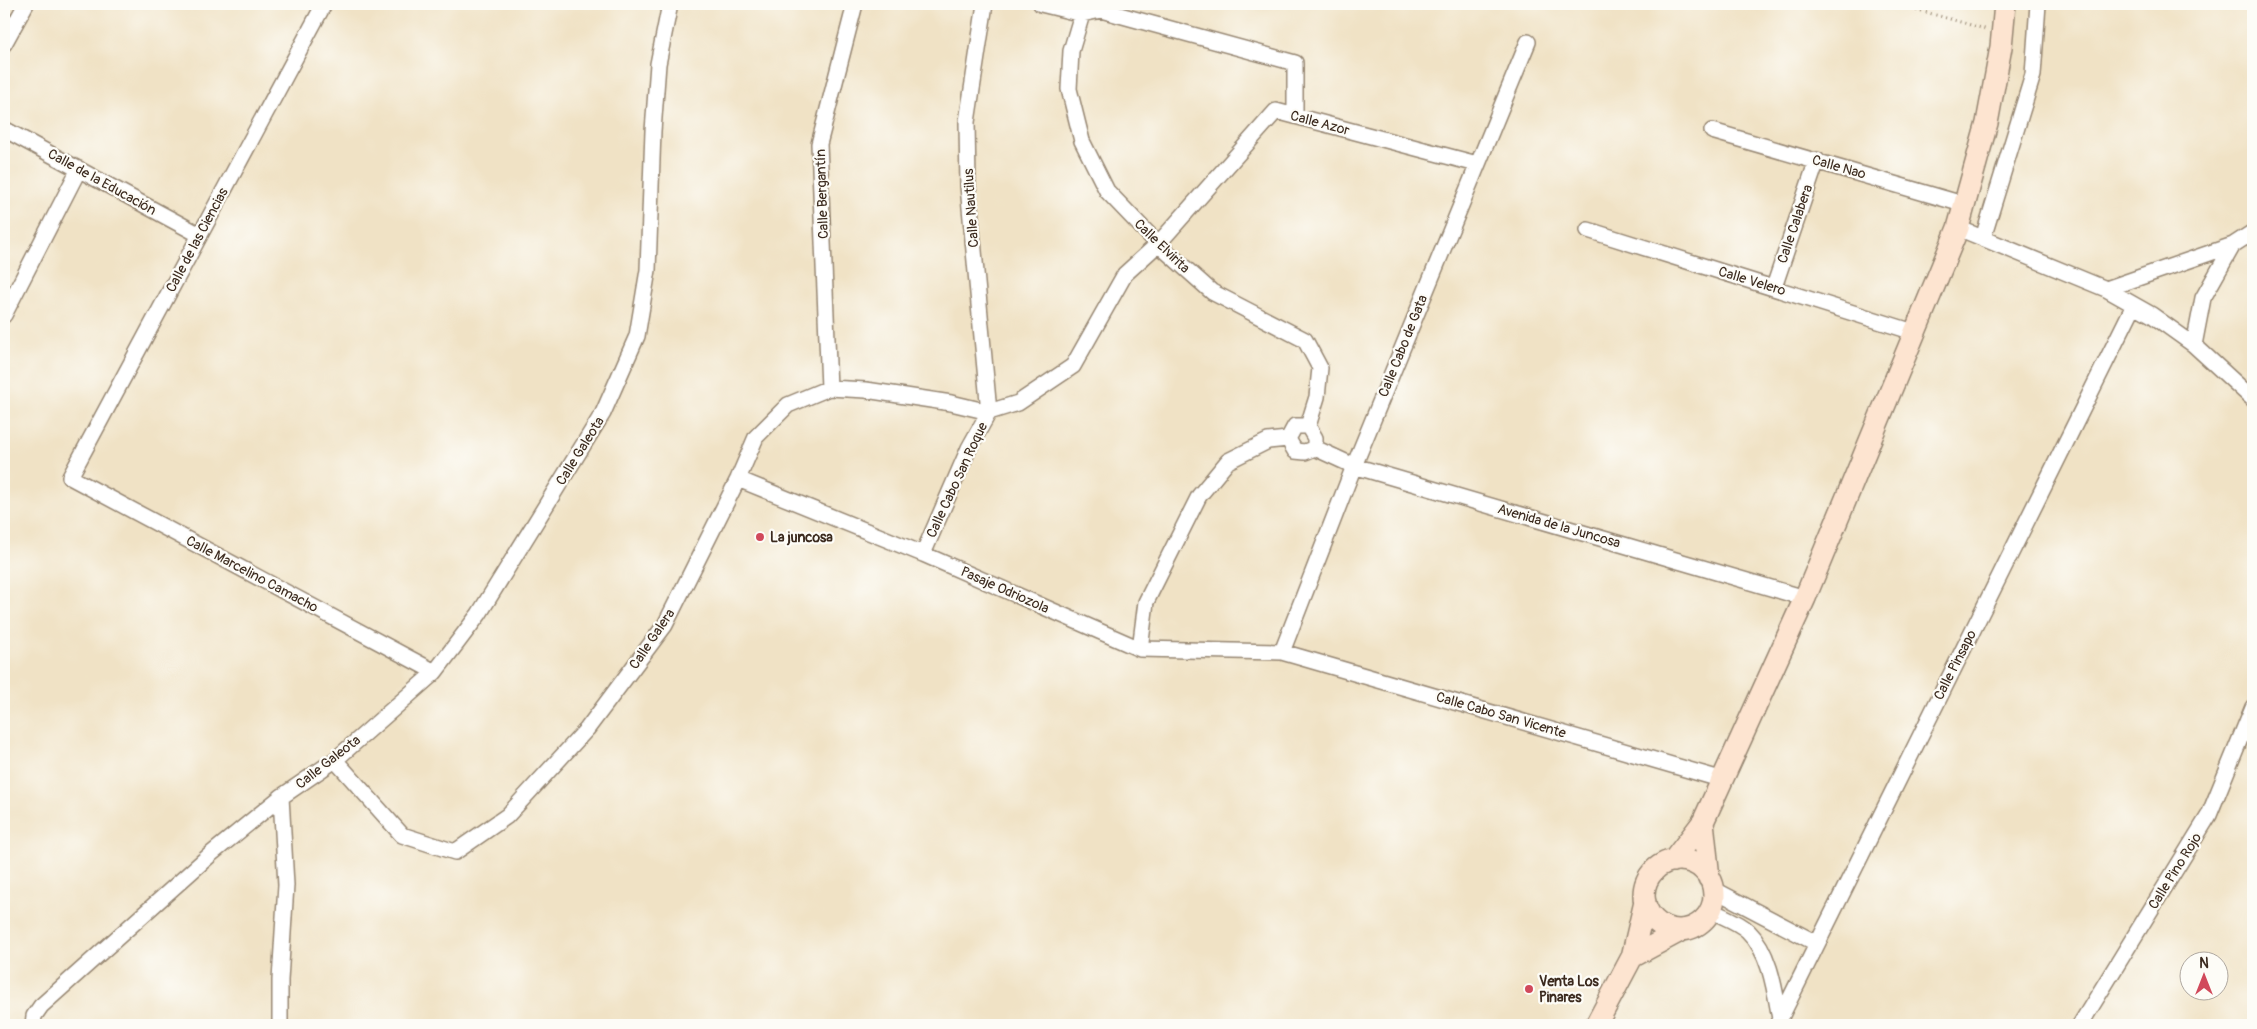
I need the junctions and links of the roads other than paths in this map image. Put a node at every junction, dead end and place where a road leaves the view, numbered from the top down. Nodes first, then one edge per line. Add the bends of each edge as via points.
1 (26, 4) edge
2 (324, 4) edge
3 (670, 4) edge
4 (855, 4) edge
5 (985, 4) edge
6 (1041, 4) edge
7 (2005, 4) edge
8 (2038, 4) edge
9 (1082, 14) junction
10 (1528, 42) dead end
11 (4, 44) edge
12 (1296, 116) junction
13 (4, 129) edge
14 (1712, 131) dead end
15 (1817, 160) junction
16 (1478, 164) junction
17 (78, 169) junction
18 (1966, 205) junction
19 (1958, 228) junction
20 (1588, 230) dead end
21 (2253, 232) edge
22 (200, 235) junction
23 (1983, 238) junction
24 (1158, 244) junction
25 (2233, 245) junction
26 (1774, 287) junction
27 (2106, 289) junction
28 (2134, 305) junction
29 (4, 315) edge
30 (1917, 333) junction
31 (2194, 346) junction
32 (829, 388) junction
33 (2253, 399) edge
34 (989, 412) junction
35 (1308, 426) junction
36 (1288, 439) junction
37 (1314, 448) junction
38 (1354, 466) junction
39 (70, 477) joint
40 (738, 480) junction
41 (923, 554) junction
42 (1805, 598) junction
43 (1140, 649) junction
44 (1282, 652) junction
45 (435, 672) junction
46 (2253, 707) edge
47 (335, 760) junction
48 (1720, 779) junction
49 (281, 797) junction
50 (1703, 822) junction
51 (1673, 861) junction
52 (1711, 884) junction
53 (1645, 902) junction
54 (1710, 910) junction
55 (1682, 930) junction
56 (1816, 943) junction
57 (1632, 957) junction
58 (1778, 1022) edge
59 (33, 1025) edge
60 (280, 1025) edge
61 (1596, 1025) edge
62 (2080, 1025) edge

1 - 11 street
2 - 22 street, Calle de las Ciencias
3 - 45 street, Calle Galeota via 658,64 648,270 637,336 603,413 479,614
4 - 32 street, Calle Bergantín via 820,144
5 - 34 street, Calle Nautilus via 968,122 968,186
6 - 9 street
7 - 18 street via 1987,123
8 - 23 street via 2033,75
9 - 12 street via 1101,10 1295,63
9 - 24 street, Calle Elvirita via 1071,51 1069,89 1082,142 1107,191
10 - 16 street, Calle Cabo de Gata
12 - 16 street, Calle Azor
12 - 24 street, Calle Azor via 1276,111
13 - 17 street, Calle de la Educación
14 - 15 street, Calle Nao
15 - 18 street, Calle Nao
15 - 26 street, Calle Calabera
16 - 38 street, Calle Cabo de Gata
17 - 22 street, Calle de la Educación
17 - 29 street
18 - 19 street
19 - 23 street
19 - 30 street
20 - 26 street, Calle Velero
21 - 25 street
22 - 39 street, Calle de las Ciencias
23 - 27 street
24 - 34 street, Calle Cabo San Roque via 1125,274 1073,366 1018,403
24 - 35 street, Calle Elvirita via 1212,292 1304,340 1320,368 1317,397
25 - 27 street
25 - 31 street via 2204,298
26 - 30 street, Calle Velero
27 - 28 street
28 - 31 street
28 - 56 street, Calle Pinsapo
30 - 42 street
31 - 33 street
32 - 34 street, Calle Galera via 866,390
32 - 40 street, Calle Galera via 788,405 756,437
34 - 41 street, Calle Cabo San Roque via 969,448
35 - 36 street via 1294,426
35 - 37 street via 1314,438
36 - 37 street via 1295,451 1306,452
36 - 43 street via 1268,441 1228,461 1199,496 1146,602
37 - 38 street, Avenida de la Juncosa
38 - 42 street, Avenida de la Juncosa
38 - 44 street, Calle Cabo de Gata
39 - 45 street, Calle Marcelino Camacho
40 - 41 street, Pasaje Odriozola
40 - 47 street, Calle Galera via 665,625 587,729 507,816 455,852 402,835
41 - 43 street, Pasaje Odriozola
42 - 48 street
43 - 44 street, Pasaje Odriozola
44 - 48 street, Calle Cabo San Vicente
45 - 47 street, Calle Galeota
46 - 62 street, Calle Pino Rojo via 2209,816
47 - 49 street, Calle Galeota
48 - 50 street
49 - 59 street, Calle Galeota via 211,854 41,1006 34,1016
49 - 60 street, Calle Galeota via 286,885
50 - 51 street
50 - 52 street
51 - 52 street via 1693,863 1702,868
51 - 53 street via 1662,865 1647,880
52 - 54 street
52 - 56 street
53 - 55 street via 1656,921 1669,929
53 - 57 street
54 - 55 street via 1694,927
54 - 58 street via 1748,931 1766,960 1774,986
55 - 57 street
56 - 58 street, Calle Pinsapo
57 - 61 street

